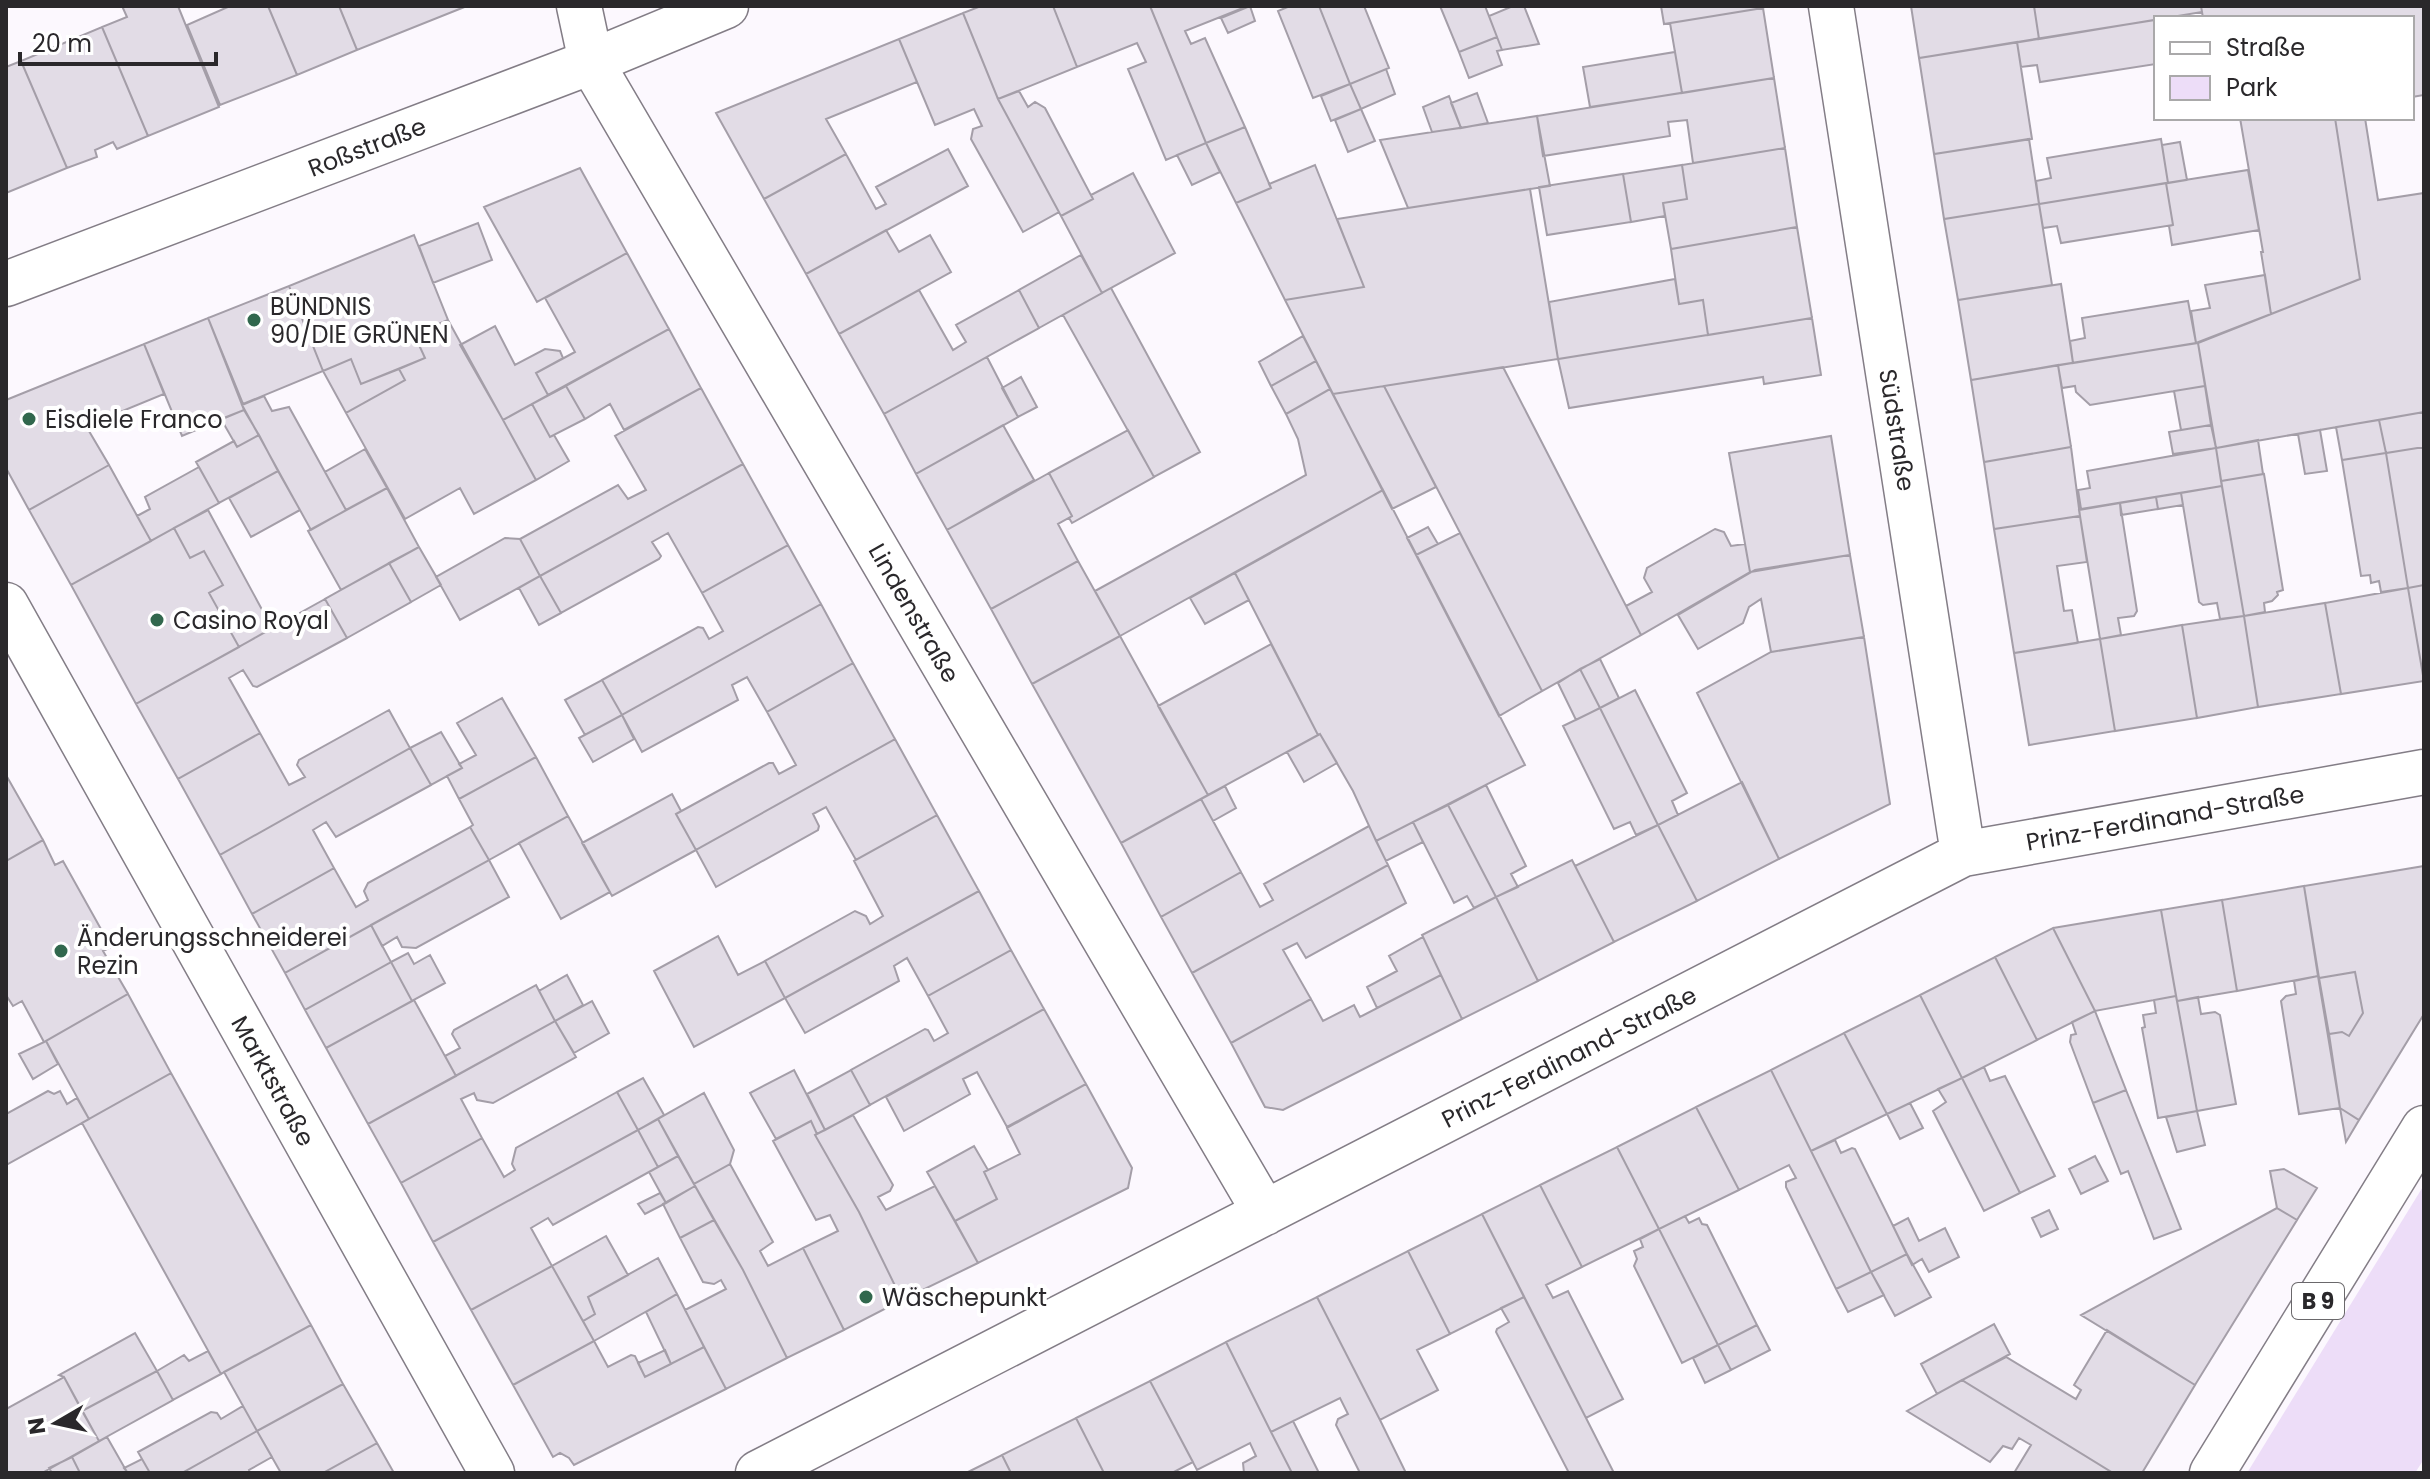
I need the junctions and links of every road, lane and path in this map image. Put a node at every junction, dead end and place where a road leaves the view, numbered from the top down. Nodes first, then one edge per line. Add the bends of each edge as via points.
1 (579, 6) edge
2 (726, 6) edge
3 (1831, 6) edge
4 (591, 62) junction
5 (6, 284) edge
6 (6, 605) edge
7 (2424, 772) edge
8 (1963, 854) junction
9 (2424, 1128) edge
10 (1265, 1213) junction
11 (492, 1473) edge
12 (758, 1473) edge
13 (2212, 1473) edge

1 - 4 street, Lindenstraße
2 - 4 street, Roßstraße
3 - 8 street, Südstraße
4 - 5 street, Roßstraße
4 - 10 street, Lindenstraße
6 - 11 street, Marktstraße
7 - 8 street, Prinz-Ferdinand-Straße
8 - 10 street, Prinz-Ferdinand-Straße
9 - 13 street, B 9
10 - 12 street, Prinz-Ferdinand-Straße

